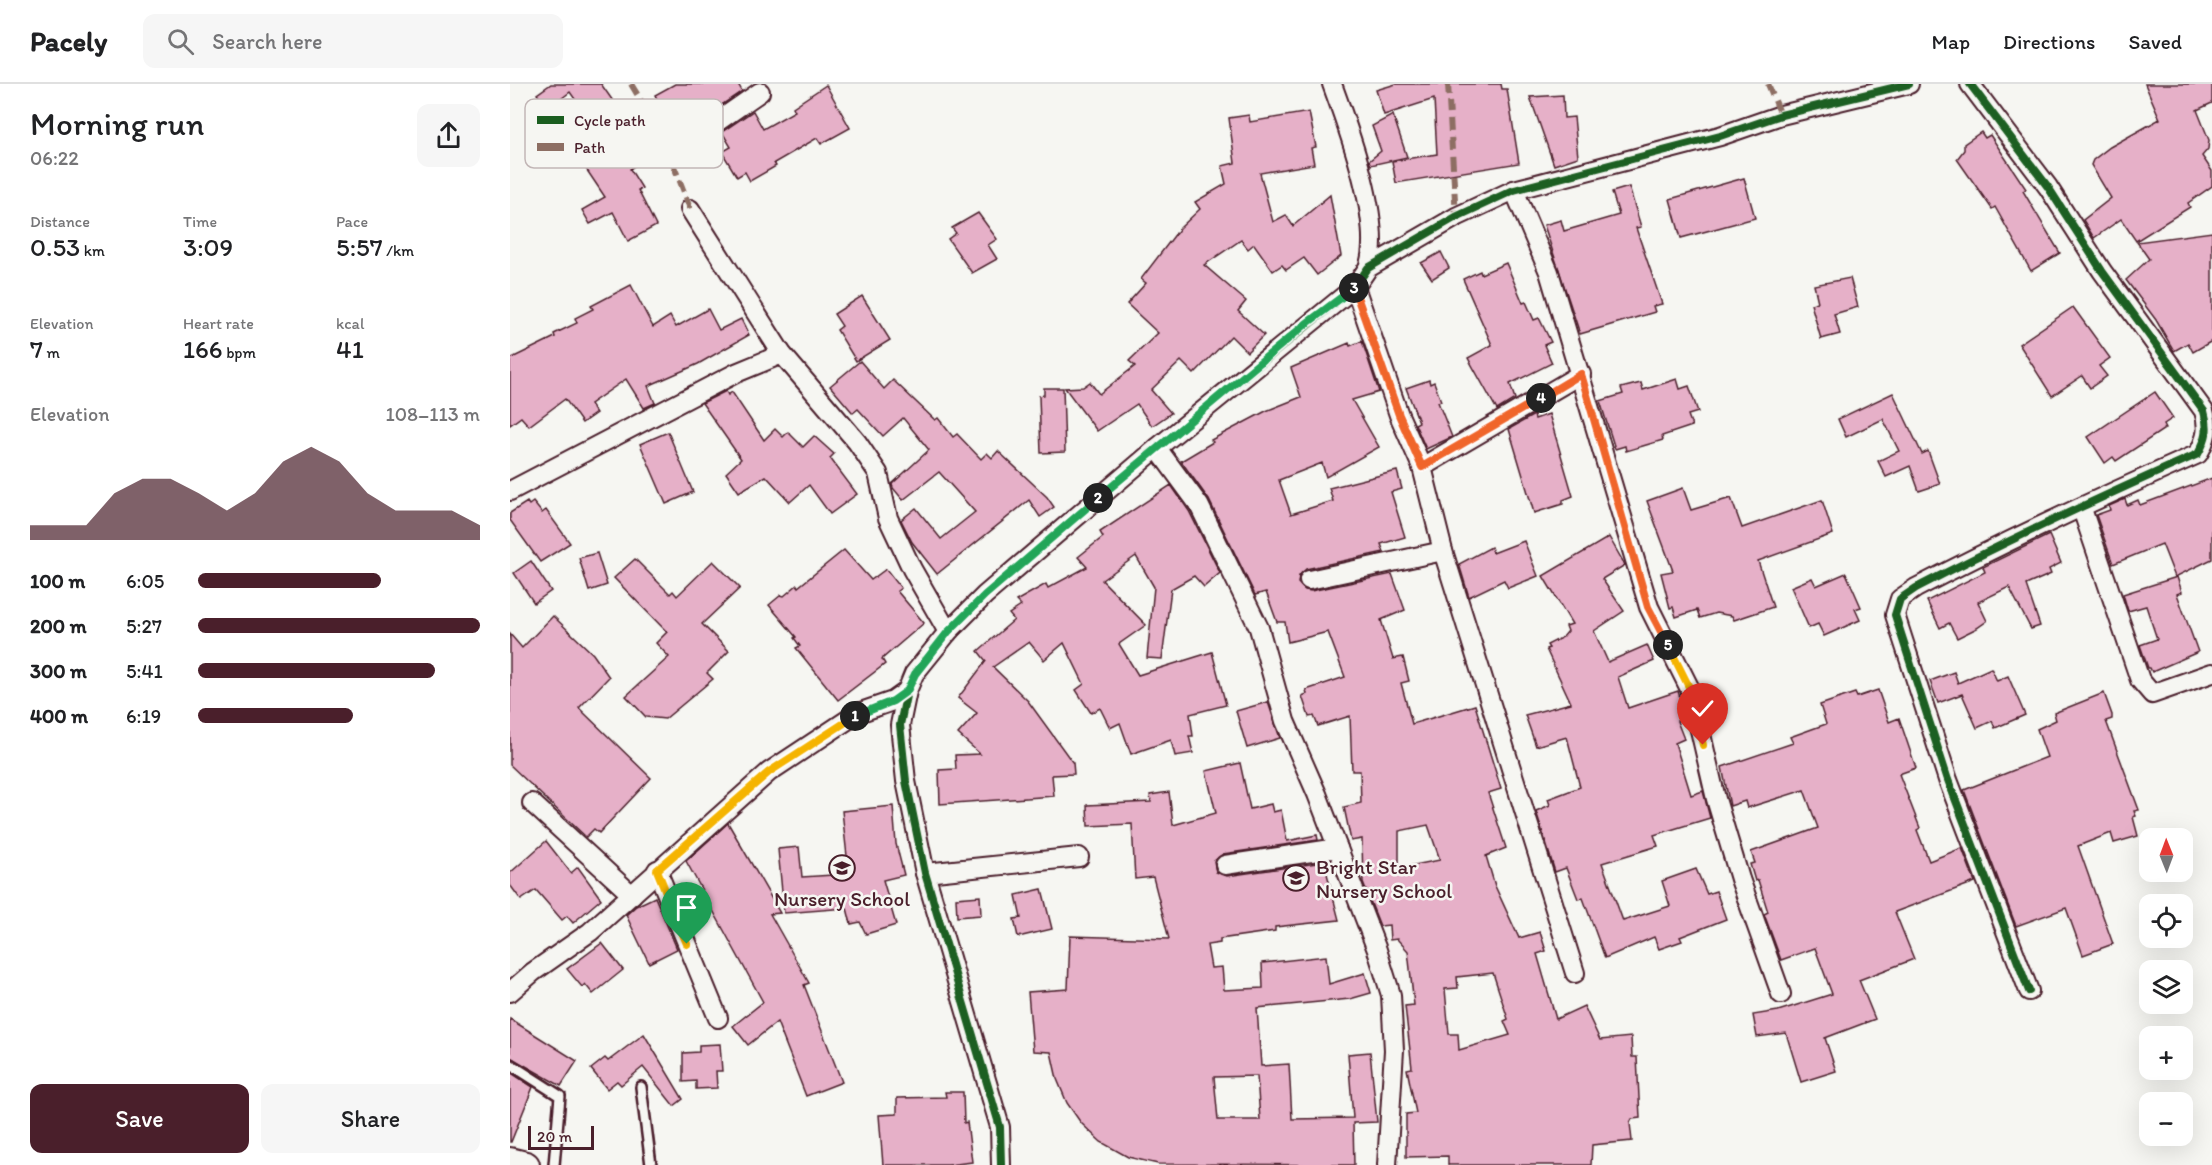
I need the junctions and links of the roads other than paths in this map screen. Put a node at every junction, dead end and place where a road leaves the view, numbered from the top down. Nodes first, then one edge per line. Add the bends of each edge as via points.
1 (1332, 84) edge
2 (1909, 84) edge
3 (1970, 84) edge
4 (760, 92) dead end
5 (723, 117) edge
6 (1514, 190) junction
7 (690, 209) dead end
8 (1368, 268) junction
9 (1355, 287) junction
10 (782, 354) junction
11 (1581, 374) junction
12 (1157, 447) junction
13 (1422, 467) junction
14 (510, 491) edge
15 (2082, 509) junction
16 (1443, 551) junction
17 (1310, 580) dead end
18 (948, 632) junction
19 (2212, 674) edge
20 (907, 691) junction
21 (532, 802) dead end
22 (1338, 848) junction
23 (1079, 857) dead end
24 (1226, 865) dead end
25 (657, 870) junction
26 (925, 873) junction
27 (632, 895) junction
28 (1575, 973) dead end
29 (2029, 991) dead end
30 (510, 992) edge
31 (1780, 994) dead end
32 (718, 1018) dead end
33 (510, 1064) edge
34 (641, 1087) dead end
35 (510, 1161) edge
36 (526, 1165) edge
37 (554, 1165) edge
38 (651, 1165) edge
39 (1001, 1165) edge
40 (1387, 1165) edge

1 - 8 street via 1362,176 1371,232
2 - 6 street via 1781,115 1720,136
3 - 15 street via 2048,187 2204,411 2206,442 2198,454
4 - 5 street
6 - 8 street via 1456,217
6 - 11 street via 1542,254
7 - 10 street
8 - 9 street
9 - 12 street
9 - 13 street via 1399,415
10 - 14 street
10 - 18 street via 842,423 878,473 888,518
11 - 13 street
11 - 31 street via 1648,607 1691,691 1723,822
12 - 18 street via 985,595
12 - 22 street via 1199,505 1259,628 1285,721
13 - 16 street
15 - 19 street via 2140,680 2152,694
15 - 29 street via 2035,528 1916,588 1900,598 1895,615 1948,780
16 - 17 street
16 - 28 street
18 - 20 street via 915,674
20 - 25 street via 893,701 858,713 769,772
20 - 26 street via 901,736
21 - 27 street
22 - 24 street
22 - 40 street via 1390,995 1394,1050
23 - 26 street
25 - 27 street
25 - 32 street
26 - 39 street via 1000,1127
27 - 30 street
33 - 37 lane via 560,1096
34 - 38 lane
35 - 36 main road

